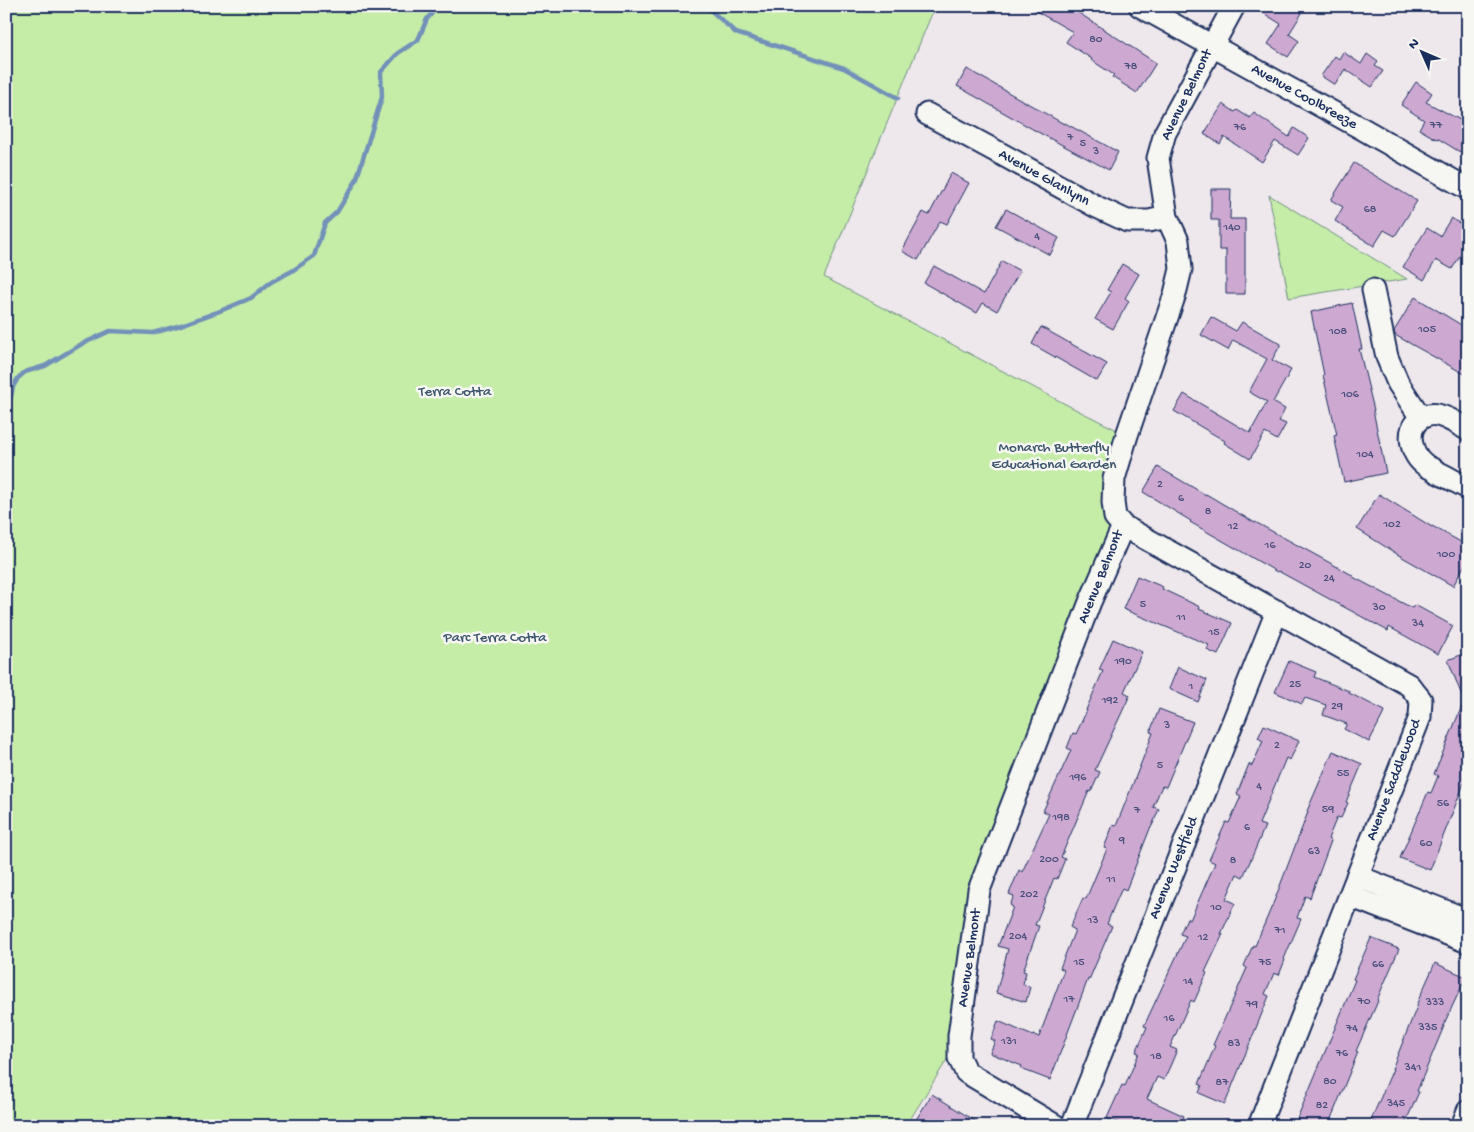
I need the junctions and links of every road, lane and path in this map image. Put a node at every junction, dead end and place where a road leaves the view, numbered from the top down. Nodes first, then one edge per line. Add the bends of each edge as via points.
1 (1140, 6) edge
2 (1234, 6) edge
3 (1211, 46) junction
4 (927, 114) dead end
5 (1468, 189) edge
6 (1167, 218) junction
7 (1373, 290) dead end
8 (1421, 418) junction
9 (1468, 430) edge
10 (1468, 488) edge
11 (1123, 526) junction
12 (1277, 611) junction
13 (1357, 876) junction
14 (1350, 896) junction
15 (1468, 920) edge
16 (1468, 942) edge
17 (1468, 1111) edge
18 (1056, 1126) edge
19 (1072, 1126) edge
20 (1259, 1126) edge
21 (1462, 1126) edge

1 - 3 street, Avenue Coolbreeze
2 - 3 street, Avenue Belmont
3 - 5 street, Avenue Coolbreeze
3 - 6 street, Avenue Belmont via 1165,133 1158,158
4 - 6 street, Avenue Glanlynn via 1127,221
6 - 11 street, Avenue Belmont via 1178,241 1181,269 1114,479 1115,517
7 - 8 street via 1387,357 1398,383
8 - 9 street via 1430,414 1446,418
8 - 10 street via 1410,440 1414,453 1424,464
11 - 12 street, Avenue Saddlewood
11 - 18 street, Avenue Belmont via 1090,602 979,890 959,1036 959,1058 966,1072
12 - 13 street, Avenue Saddlewood via 1409,685 1420,700 1420,717
12 - 19 street, Avenue Westfield
13 - 14 street, Avenue Saddlewood
13 - 15 street
14 - 16 street
14 - 20 street, Avenue Saddlewood
17 - 21 street

